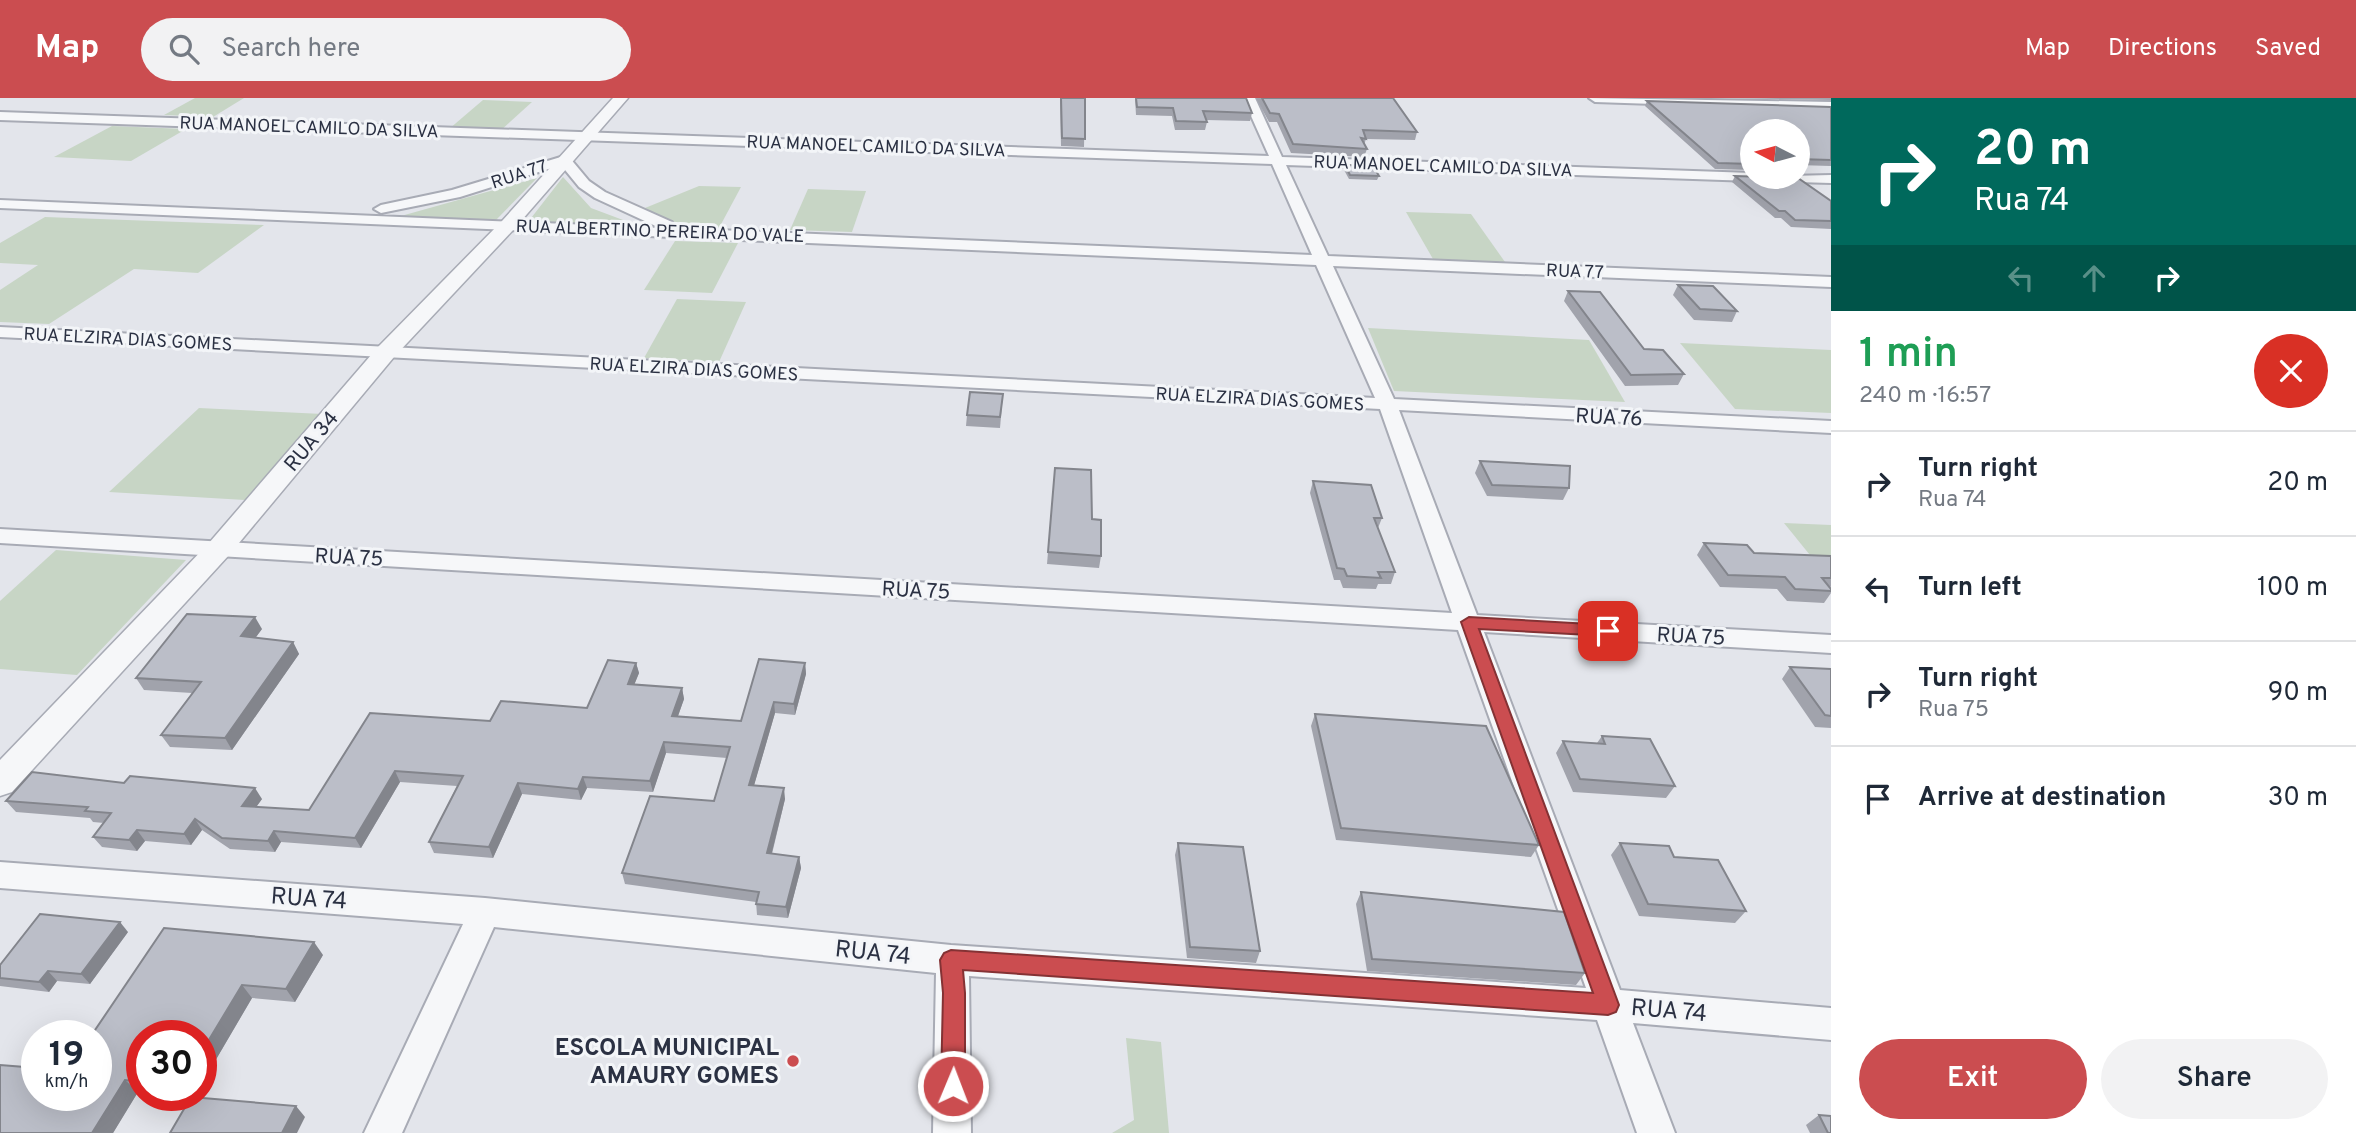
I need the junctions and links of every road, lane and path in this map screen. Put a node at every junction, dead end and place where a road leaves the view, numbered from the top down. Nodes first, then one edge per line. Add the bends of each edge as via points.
1 (621, 98) edge
2 (1249, 98) edge
3 (1595, 98) edge
4 (1831, 106) edge
5 (0, 116) edge
6 (586, 136) junction
7 (564, 160) junction
8 (1276, 160) junction
9 (1740, 177) edge
10 (1810, 178) edge
11 (1831, 179) edge
12 (0, 204) edge
13 (338, 218) junction
14 (508, 225) junction
15 (680, 231) junction
16 (1320, 260) junction
17 (1831, 282) edge
18 (0, 332) edge
19 (386, 352) junction
20 (1388, 406) junction
21 (1831, 427) edge
22 (0, 536) edge
23 (219, 549) junction
24 (1469, 622) junction
25 (1831, 644) edge
26 (0, 782) edge
27 (0, 875) edge
28 (485, 912) junction
29 (951, 960) junction
30 (1608, 1005) junction
31 (1831, 1024) edge
32 (383, 1133) edge
33 (952, 1133) edge
34 (1656, 1133) edge

1 - 6 street, RUA 34
2 - 8 street
3 - 4 street
5 - 6 street, RUA MANOEL CAMILO DA SILVA
6 - 7 street, RUA 34
6 - 8 street, RUA MANOEL CAMILO DA SILVA
7 - 13 street, RUA 77 via 455,194
7 - 14 street, RUA 34
7 - 15 street, RUA 77 via 600,195
8 - 9 street, RUA MANOEL CAMILO DA SILVA
8 - 16 street
10 - 11 street, RUA MANOEL CAMILO DA SILVA
12 - 13 street, RUA ALBERTINO PEREIRA DO VALE
13 - 14 street, RUA ALBERTINO PEREIRA DO VALE
14 - 15 street, RUA ALBERTINO PEREIRA DO VALE
14 - 19 street, RUA 34
15 - 16 street, RUA ALBERTINO PEREIRA DO VALE
16 - 17 street, RUA 77
16 - 20 street
18 - 19 street, RUA ELZIRA DIAS GOMES
19 - 20 street, RUA ELZIRA DIAS GOMES
19 - 23 street, RUA 34
20 - 21 street, RUA 76
20 - 24 street
22 - 23 street, RUA 75
23 - 24 street, RUA 75
23 - 26 street, RUA 34
24 - 25 street, RUA 75
24 - 30 street
27 - 28 street, RUA 74
28 - 29 street, RUA 74
28 - 32 street
29 - 30 street, RUA 74
29 - 33 street
30 - 31 street, RUA 74
30 - 34 street

